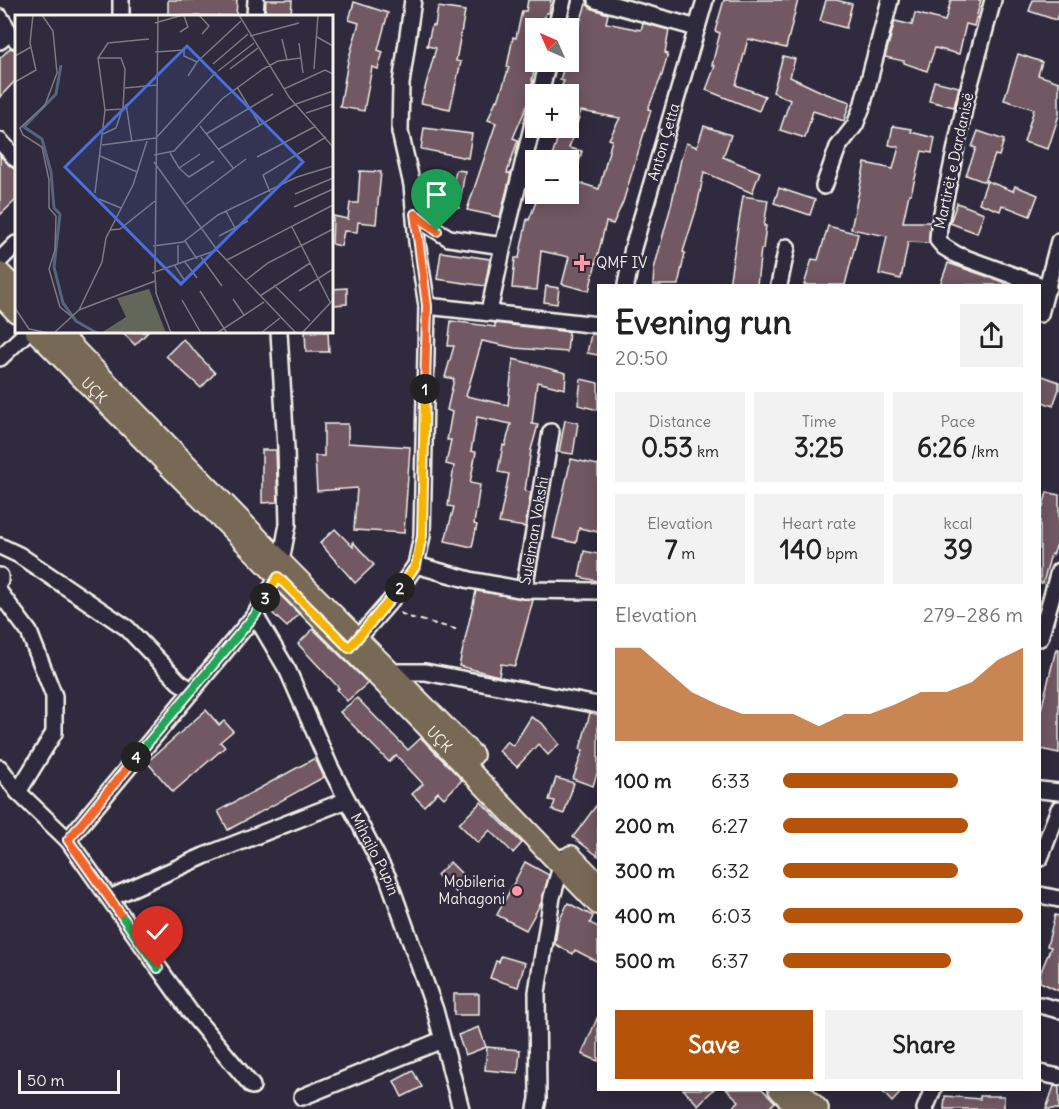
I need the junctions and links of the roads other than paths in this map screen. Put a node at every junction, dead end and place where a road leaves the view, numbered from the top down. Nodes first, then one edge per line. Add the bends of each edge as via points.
1 (122, 0) edge
2 (256, 0) edge
3 (413, 0) edge
4 (563, 0) edge
5 (596, 0) edge
6 (705, 0) edge
7 (890, 0) edge
8 (993, 0) edge
9 (121, 15) edge
10 (255, 15) edge
11 (0, 17) edge
12 (558, 18) edge
13 (697, 28) junction
14 (9, 38) edge
15 (529, 138) edge
16 (0, 141) edge
17 (15, 158) edge
18 (824, 186) dead end
19 (415, 214) junction
20 (1059, 241) edge
21 (15, 245) edge
22 (503, 246) junction
23 (787, 247) dead end
24 (0, 260) edge
25 (0, 273) edge
26 (626, 284) edge
27 (779, 284) edge
28 (1037, 284) edge
29 (1041, 285) edge
30 (15, 288) edge
31 (1048, 288) junction
32 (0, 294) edge
33 (427, 306) junction
34 (15, 311) edge
35 (1041, 311) edge
36 (489, 312) junction
37 (597, 325) edge
38 (26, 333) edge
39 (37, 333) edge
40 (59, 333) edge
41 (279, 333) edge
42 (0, 358) edge
43 (551, 432) dead end
44 (0, 546) edge
45 (416, 565) junction
46 (280, 570) junction
47 (1059, 571) edge
48 (0, 576) edge
49 (0, 581) edge
50 (524, 590) junction
51 (597, 591) edge
52 (0, 593) edge
53 (1043, 609) edge
54 (255, 615) junction
55 (1041, 628) edge
56 (354, 644) junction
57 (386, 677) junction
58 (191, 690) junction
59 (597, 705) edge
60 (0, 768) edge
61 (1041, 790) edge
62 (18, 792) junction
63 (1059, 792) edge
64 (347, 800) junction
65 (1059, 809) edge
66 (68, 840) junction
67 (1041, 855) edge
68 (564, 859) junction
69 (597, 883) edge
70 (1041, 895) edge
71 (110, 898) junction
72 (1059, 899) edge
73 (597, 903) edge
74 (1041, 1005) edge
75 (1059, 1010) edge
76 (442, 1040) junction
77 (1041, 1072) edge
78 (1059, 1077) edge
79 (252, 1086) dead end
80 (781, 1091) edge
81 (800, 1091) edge
82 (932, 1091) edge
83 (302, 1097) dead end
84 (461, 1109) edge
85 (536, 1109) edge
86 (798, 1109) edge
87 (818, 1109) edge
88 (925, 1109) edge

1 - 9 street
2 - 10 street
3 - 19 street via 401,84 400,132
4 - 12 street
5 - 13 street
6 - 13 street, Anton Çetta
7 - 18 street via 862,107 855,125 838,147
8 - 28 street, Martirët e Dardanisë via 967,96 939,240 957,255
11 - 14 street
13 - 26 street, Anton Çetta via 633,248
15 - 22 street
16 - 17 street
19 - 22 street via 449,238
19 - 33 street
20 - 31 street
21 - 24 street
22 - 36 street
23 - 27 street
25 - 30 main road
29 - 31 street, Martirët e Dardanisë
31 - 35 street
32 - 34 main road
33 - 36 street
33 - 45 street via 422,536
36 - 37 street
38 - 42 street
39 - 46 main road, UÇK
40 - 46 main road, UÇK
41 - 46 street via 288,524
43 - 50 street, Sylejman Vokshi
44 - 58 street via 127,628
45 - 50 street, Sylejman Vokshi
45 - 56 street
46 - 54 street
46 - 56 main road, UÇK
47 - 53 street
48 - 49 street
50 - 51 street
52 - 62 street via 29,632 54,696 54,733
53 - 55 street
54 - 58 street
54 - 64 street, Mihajlo Pupin via 288,671
56 - 57 main road, UÇK
57 - 59 street via 425,672
57 - 68 main road, UÇK
58 - 66 street
60 - 62 street
61 - 63 street
62 - 66 street
64 - 71 street
64 - 76 street, Mihajlo Pupin via 388,878
65 - 67 street
66 - 71 street
68 - 69 main road, UÇK
68 - 73 main road, UÇK
68 - 85 street via 552,897 537,992
70 - 72 street
71 - 79 street via 190,1012
74 - 75 street
76 - 83 street
76 - 84 street, Mihajlo Pupin
77 - 78 street
80 - 86 main road
81 - 87 main road
82 - 88 street

